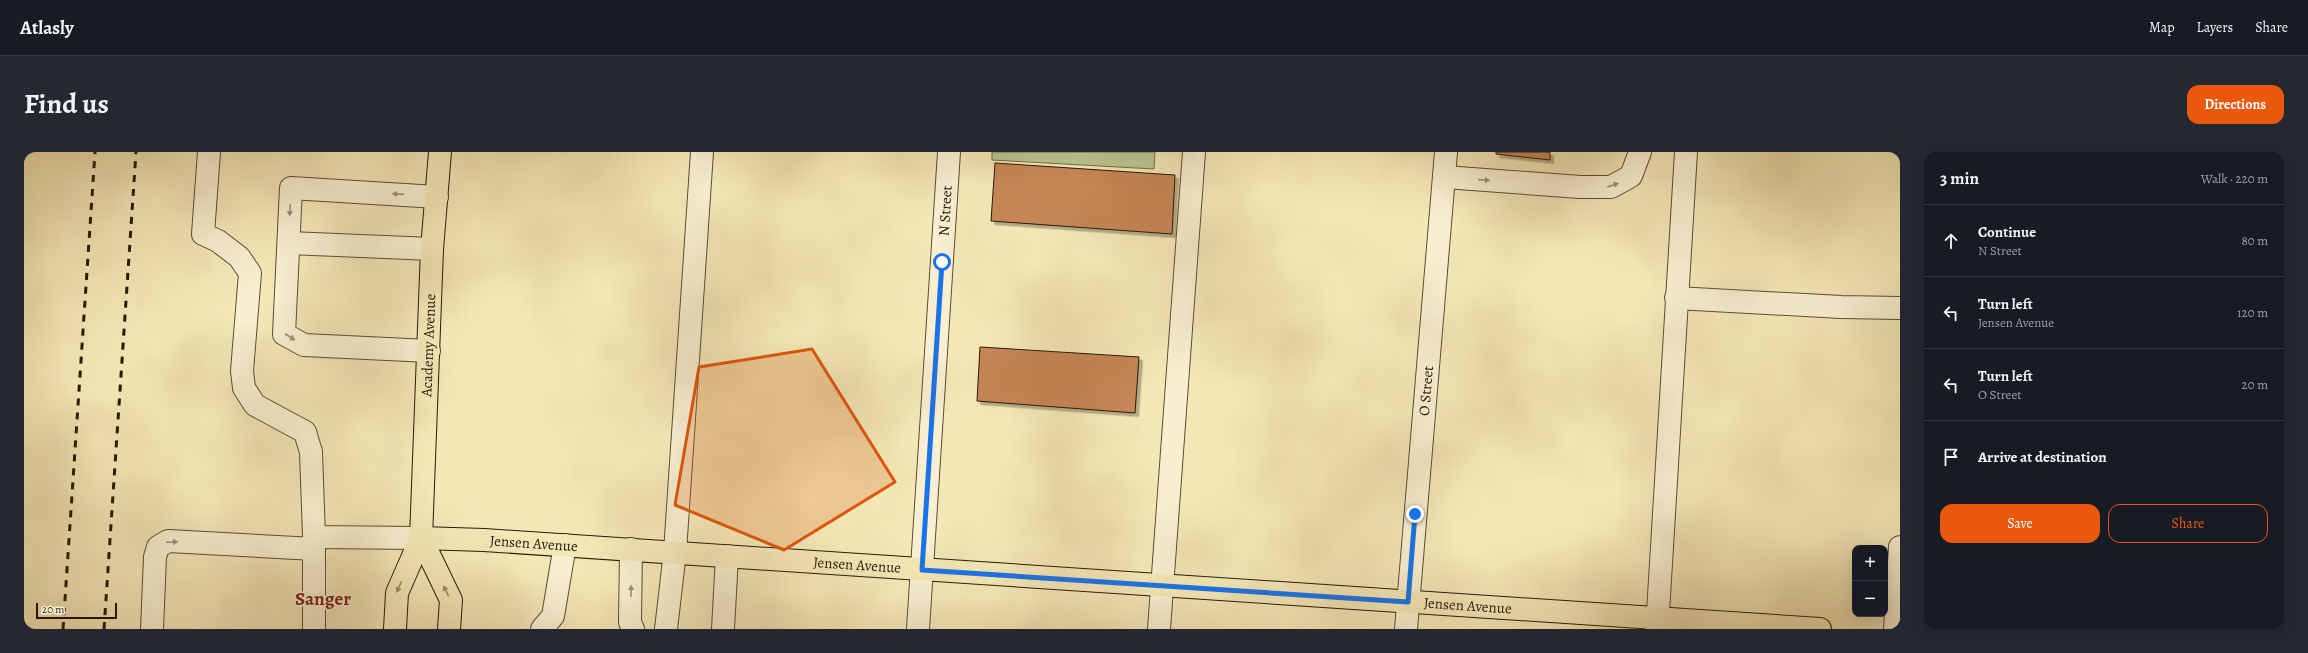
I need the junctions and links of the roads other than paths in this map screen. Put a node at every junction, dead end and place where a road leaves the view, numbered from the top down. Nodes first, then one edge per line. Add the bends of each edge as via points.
1 (209, 152) edge
2 (440, 152) edge
3 (702, 152) edge
4 (949, 152) edge
5 (1194, 152) edge
6 (1446, 152) edge
7 (1640, 152) edge
8 (1686, 152) edge
9 (1445, 177) junction
10 (437, 197) junction
11 (289, 243) junction
12 (432, 249) junction
13 (1676, 298) junction
14 (1900, 308) edge
15 (429, 351) junction
16 (421, 538) junction
17 (314, 543) junction
18 (565, 545) junction
19 (1900, 547) edge
20 (631, 549) junction
21 (675, 552) junction
22 (727, 556) junction
23 (922, 570) junction
24 (1162, 586) junction
25 (1408, 602) junction
26 (1657, 624) edge
27 (152, 629) edge
28 (314, 629) edge
29 (395, 629) edge
30 (449, 629) edge
31 (542, 629) edge
32 (634, 629) edge
33 (666, 629) edge
34 (723, 629) edge
35 (918, 629) edge
36 (1159, 629) edge
37 (1406, 629) edge
38 (1820, 629) edge
39 (1895, 629) edge

1 - 17 street via 203,234 239,257 250,274 242,371 244,388 255,405 305,432 311,452
2 - 10 main road, Academy Avenue
3 - 21 street
4 - 23 street, N Street
5 - 24 street
6 - 9 street, O Street
9 -> 7 street via 1611,187 1631,176
8 - 13 street
9 - 25 street, O Street
10 -> 11 street via 291,188
10 - 12 main road, Academy Avenue
11 - 12 street
11 -> 15 street via 284,334 304,345
12 - 15 main road, Academy Avenue
13 - 14 street
13 - 26 street
15 - 16 main road, Academy Avenue
16 - 17 street
16 - 18 main road, Jensen Avenue
16 -> 29 main road via 397,593
30 -> 16 main road via 451,600
27 -> 17 street via 158,546 168,542
17 - 28 street
18 - 20 main road, Jensen Avenue
18 - 31 street via 553,616
19 - 39 street
20 - 21 main road, Jensen Avenue
32 -> 20 street via 630,622
21 - 22 main road, Jensen Avenue
21 - 33 street
22 - 23 main road, Jensen Avenue
22 - 34 street
23 - 24 main road, Jensen Avenue
23 - 35 street, N Street
24 - 25 main road, Jensen Avenue
24 - 36 street
25 - 26 main road, Jensen Avenue
25 - 37 street, O Street
26 - 38 main road, Jensen Avenue

